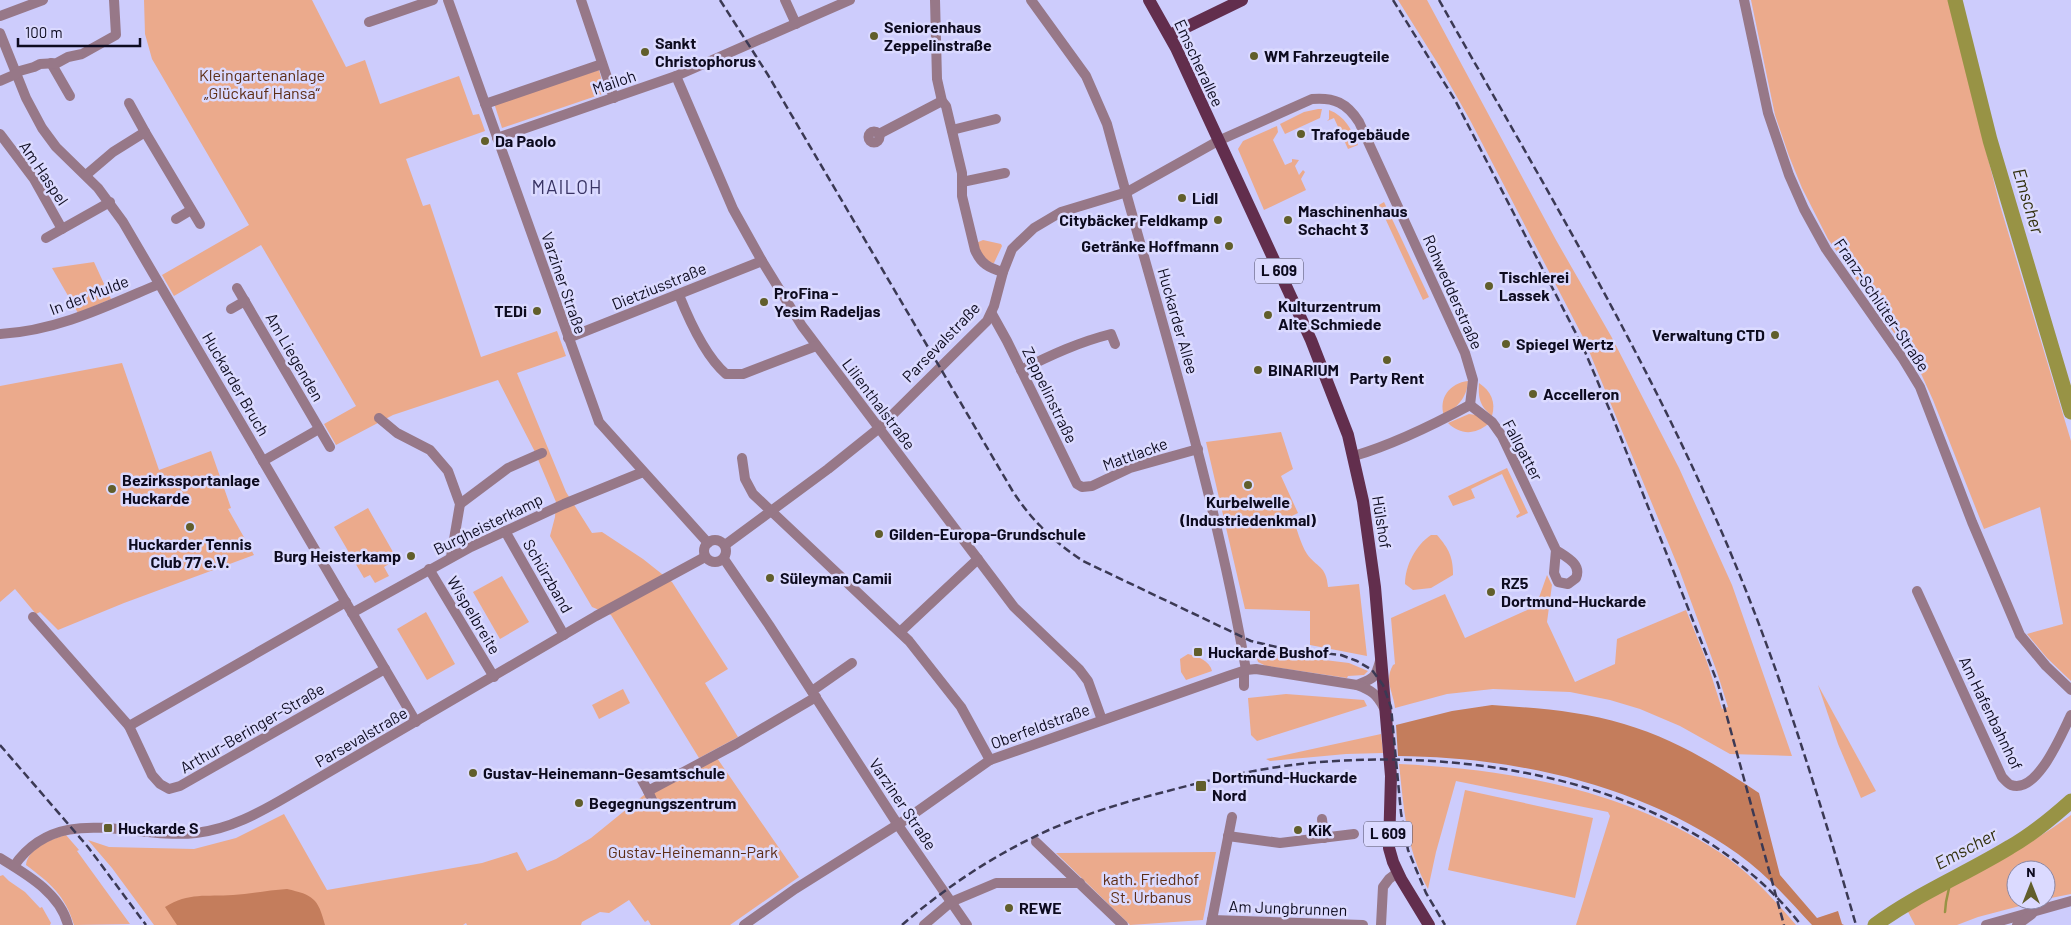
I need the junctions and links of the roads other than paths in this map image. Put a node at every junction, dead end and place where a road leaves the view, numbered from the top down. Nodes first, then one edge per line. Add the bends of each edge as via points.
1 (43, 0) edge
2 (114, 0) edge
3 (433, 0) edge
4 (448, 0) edge
5 (581, 0) edge
6 (785, 0) edge
7 (850, 0) edge
8 (935, 0) edge
9 (1031, 0) edge
10 (1149, 0) edge
11 (1242, 0) edge
12 (1744, 0) edge
13 (0, 16) edge
14 (369, 22) dead end
15 (796, 24) junction
16 (0, 33) edge
17 (1170, 34) junction
18 (51, 63) junction
19 (602, 64) junction
20 (16, 73) junction
21 (676, 76) junction
22 (0, 81) edge
23 (70, 96) dead end
24 (614, 98) junction
25 (942, 100) junction
26 (129, 103) dead end
27 (485, 104) junction
28 (996, 119) dead end
29 (952, 130) junction
30 (145, 132) junction
31 (0, 134) edge
32 (879, 134) dead end
33 (497, 138) junction
34 (1218, 141) junction
35 (1005, 173) dead end
36 (86, 174) junction
37 (962, 182) junction
38 (1127, 192) junction
39 (110, 202) junction
40 (191, 210) junction
41 (176, 219) dead end
42 (200, 224) dead end
43 (62, 229) junction
44 (46, 238) dead end
45 (762, 261) junction
46 (1003, 272) junction
47 (159, 284) junction
48 (237, 288) dead end
49 (679, 295) junction
50 (244, 301) junction
51 (231, 309) dead end
52 (992, 314) junction
53 (0, 334) edge
54 (568, 338) junction
55 (1115, 344) dead end
56 (816, 346) junction
57 (1021, 370) junction
58 (1470, 405) junction
59 (379, 418) dead end
60 (319, 429) junction
61 (878, 429) junction
62 (330, 447) dead end
63 (1198, 449) junction
64 (542, 453) dead end
65 (1354, 456) junction
66 (742, 458) dead end
67 (263, 461) junction
68 (643, 472) junction
69 (1082, 487) joint
70 (460, 504) junction
71 (772, 511) junction
72 (505, 531) junction
73 (708, 543) junction
74 (725, 545) junction
75 (1556, 550) dead end
76 (451, 557) junction
77 (705, 557) junction
78 (724, 559) junction
79 (978, 559) junction
80 (429, 569) junction
81 (1917, 591) dead end
82 (346, 602) junction
83 (352, 613) junction
84 (33, 617) dead end
85 (900, 632) junction
86 (564, 635) junction
87 (1381, 659) junction
88 (852, 664) dead end
89 (385, 669) junction
90 (1245, 670) junction
91 (494, 677) junction
92 (1357, 684) junction
93 (1244, 686) dead end
94 (2071, 690) edge
95 (814, 694) junction
96 (1385, 711) junction
97 (2071, 715) edge
98 (1102, 720) junction
99 (416, 722) junction
100 (129, 726) junction
101 (990, 760) junction
102 (642, 780) dead end
103 (648, 791) junction
104 (654, 802) dead end
105 (1232, 817) dead end
106 (1322, 819) dead end
107 (898, 825) junction
108 (1354, 834) dead end
109 (1228, 836) junction
110 (1324, 838) junction
111 (1036, 842) dead end
112 (0, 858) edge
113 (14, 866) junction
114 (1398, 872) junction
115 (1080, 883) junction
116 (2071, 901) edge
117 (951, 902) junction
118 (2020, 919) edge
119 (1212, 923) edge
120 (68, 925) edge
121 (744, 925) edge
122 (924, 925) edge
123 (967, 925) edge
124 (1123, 925) edge
125 (1363, 925) edge
126 (1381, 925) edge
127 (1429, 925) edge
128 (1986, 925) edge

1 - 13 street
2 - 18 street via 116,35 82,54 57,64
3 - 14 street
4 - 27 street, Varziner Straße
5 - 19 street
6 - 15 street
7 - 15 street, Mailoh
8 - 25 street via 935,59
9 - 38 street, Huckarder Allee via 1092,85 1108,124
10 - 17 main road, Emscherallee / L 609
11 - 17 main road
12 - 94 street, Franz-Schlüter-Straße via 1768,113 1800,200 1826,249 1920,387 2020,635
15 - 21 street, Mailoh
16 - 20 street, Huckarder Bruch
17 - 34 main road, Emscherallee / L 609
18 - 20 street
18 - 23 street
19 - 24 street
19 - 27 street, Mailoh
20 - 22 street
20 - 36 street, Huckarder Bruch via 42,128
21 - 24 street, Mailoh
21 - 45 street, Lilienthalstraße via 733,209
24 - 33 street, Mailoh
25 - 29 street
25 - 32 street
26 - 30 street
27 - 33 street, Varziner Straße
28 - 29 street
29 - 37 street
30 - 36 street
30 - 40 street
31 - 43 street, Am Haspel via 34,179
33 - 54 street, Varziner Straße
34 - 38 street, Parsevalstraße
34 - 58 street, Rohwedderstraße via 1312,99 1334,99 1352,111 1465,353 1473,380
34 - 65 main road, Hülshof / L 609 via 1311,340
35 - 37 street
36 - 39 street, Huckarder Bruch
37 - 46 street via 962,196 978,258
38 - 46 street, Parsevalstraße via 1062,212 1034,228 1012,249
38 - 63 street, Huckarder Allee
39 - 43 street, Am Haspel
39 - 47 street, Huckarder Bruch
40 - 41 street
40 - 42 street
43 - 44 street, Am Haspel
45 - 49 street, Dietziusstraße
45 - 56 street, Lilienthalstraße
46 - 52 street, Parsevalstraße
47 - 53 street, In der Mulde via 76,319 50,327
47 - 67 street, Huckarder Bruch
48 - 50 street, Am Liegenden
49 - 54 street, Dietziusstraße
49 - 56 street via 700,338 726,374 743,374
50 - 51 street
50 - 60 street, Am Liegenden
52 - 57 street, Zeppelinstraße
52 - 61 street, Parsevalstraße
54 - 68 street, Varziner Straße via 599,422
55 - 57 street via 1112,334 1091,339
56 - 61 street, Lilienthalstraße
57 - 69 street, Zeppelinstraße via 1073,479
58 - 65 street via 1418,432
58 - 75 street, Fallgatter via 1492,422 1502,436
59 - 70 street via 397,433 436,455 448,471
60 - 62 street, Am Liegenden
60 - 67 street
61 - 71 street, Parsevalstraße
61 - 79 street, Lilienthalstraße
63 - 69 street, Mattlacke via 1141,465 1092,486
63 - 90 street, Huckarder Allee via 1238,623
64 - 70 street via 508,468
65 - 87 main road, Hülshof / L 609 via 1369,538
66 - 71 street via 748,487
67 - 82 street, Huckarder Bruch
68 - 72 street, Burgheisterkamp
68 - 73 street, Varziner Straße
70 - 76 street
71 - 74 street, Parsevalstraße
71 - 85 street
72 - 76 street, Burgheisterkamp
72 - 86 street, Schürzband
73 - 74 street via 719,541
73 - 77 street via 704,549
74 - 78 street
76 - 80 street, Burgheisterkamp
77 - 78 street via 714,563
77 - 86 street, Parsevalstraße
78 - 95 street, Varziner Straße
79 - 85 street
79 - 98 street, Lilienthalstraße via 1014,607 1084,675
80 - 83 street, Burgheisterkamp
80 - 91 street, Wispelbreite
81 - 97 street, Am Hafenbahnhof via 2002,778 2010,785 2028,783 2044,767
82 - 83 street, Huckarder Bruch
82 - 100 street
83 - 89 street, Huckarder Bruch
84 - 100 street, Arthur-Beringer-Straße
85 - 101 street via 961,707
86 - 91 street, Parsevalstraße
87 - 92 street via 1376,675
87 - 96 main road, Hülshof / L 609
88 - 95 street
89 - 99 street, Huckarder Bruch
89 - 100 street, Arthur-Beringer-Straße via 180,786 169,789 152,775
90 - 92 street, Oberfeldstraße
90 - 93 street, Huckarder Allee
90 - 98 street, Oberfeldstraße
91 - 99 street, Parsevalstraße
92 - 96 street, Oberfeldstraße via 1378,696
95 - 103 street via 736,744
95 - 107 street, Varziner Straße
96 - 114 main road, Hülshof / L 609 via 1391,776 1388,841
98 - 101 street, Oberfeldstraße
99 - 113 street, Parsevalstraße via 236,823 195,833 108,828 70,830 37,842 24,851
101 - 107 street, Oberfeldstraße
102 - 103 street
103 - 104 street
105 - 109 street
106 - 110 street
107 - 117 street, Varziner Straße
107 - 121 street, Oberfeldstraße
108 - 110 street
109 - 110 street via 1278,843
109 - 119 street
111 - 115 street
112 - 113 street
113 - 120 street via 50,893
114 - 126 street via 1383,887
114 - 127 main road, Hülshof / L 609
115 - 117 street via 996,884
115 - 124 street
116 - 118 street via 2039,909
117 - 122 street
117 - 123 street, Varziner Straße
118 - 128 street
119 - 125 street, Am Jungbrunnen

